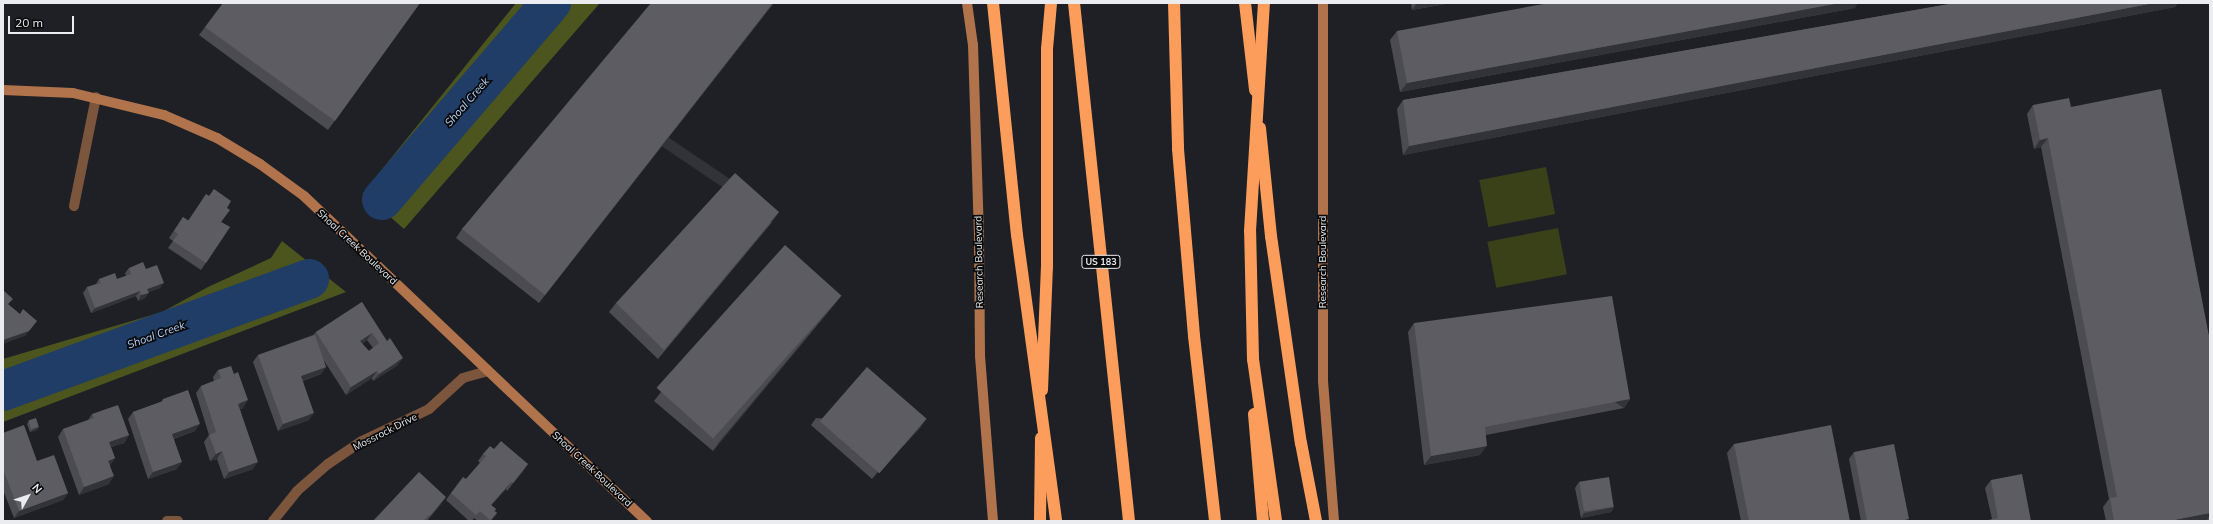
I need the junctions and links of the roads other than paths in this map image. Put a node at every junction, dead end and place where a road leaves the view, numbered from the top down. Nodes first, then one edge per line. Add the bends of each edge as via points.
1 (967, 3) edge
2 (993, 3) edge
3 (1050, 3) edge
4 (1074, 3) edge
5 (1174, 3) edge
6 (1245, 3) edge
7 (1264, 3) edge
8 (1323, 3) edge
9 (3, 90) edge
10 (96, 98) junction
11 (74, 206) dead end
12 (1253, 358) junction
13 (488, 371) junction
14 (167, 521) edge
15 (178, 521) edge
16 (273, 521) edge
17 (647, 521) edge
18 (993, 521) edge
19 (1040, 521) edge
20 (1056, 521) edge
21 (1129, 521) edge
22 (1215, 521) edge
23 (1263, 521) edge
24 (1276, 521) edge
25 (1316, 521) edge
26 (1334, 521) edge

1 - 18 main road, Research Boulevard via 974,53 980,356
2 - 20 highway, bridge via 1017,235
3 - 19 highway via 1047,49 1047,267 1043,337
4 - 21 highway, US 183
5 - 22 highway via 1178,157 1194,336
6 - 25 highway via 1271,236 1301,443
7 - 12 highway, bridge via 1250,231
8 - 26 main road, Research Boulevard via 1323,381
9 - 10 main road, Shoal Creek Boulevard via 73,93
10 - 11 street
10 - 13 main road, Shoal Creek Boulevard via 164,115 217,138 260,164 304,196
12 - 23 highway via 1254,431
12 - 24 highway
13 - 16 street, Mossrock Drive via 462,378 429,409 362,441 328,464 297,492
13 - 17 main road, Shoal Creek Boulevard
14 - 15 street

